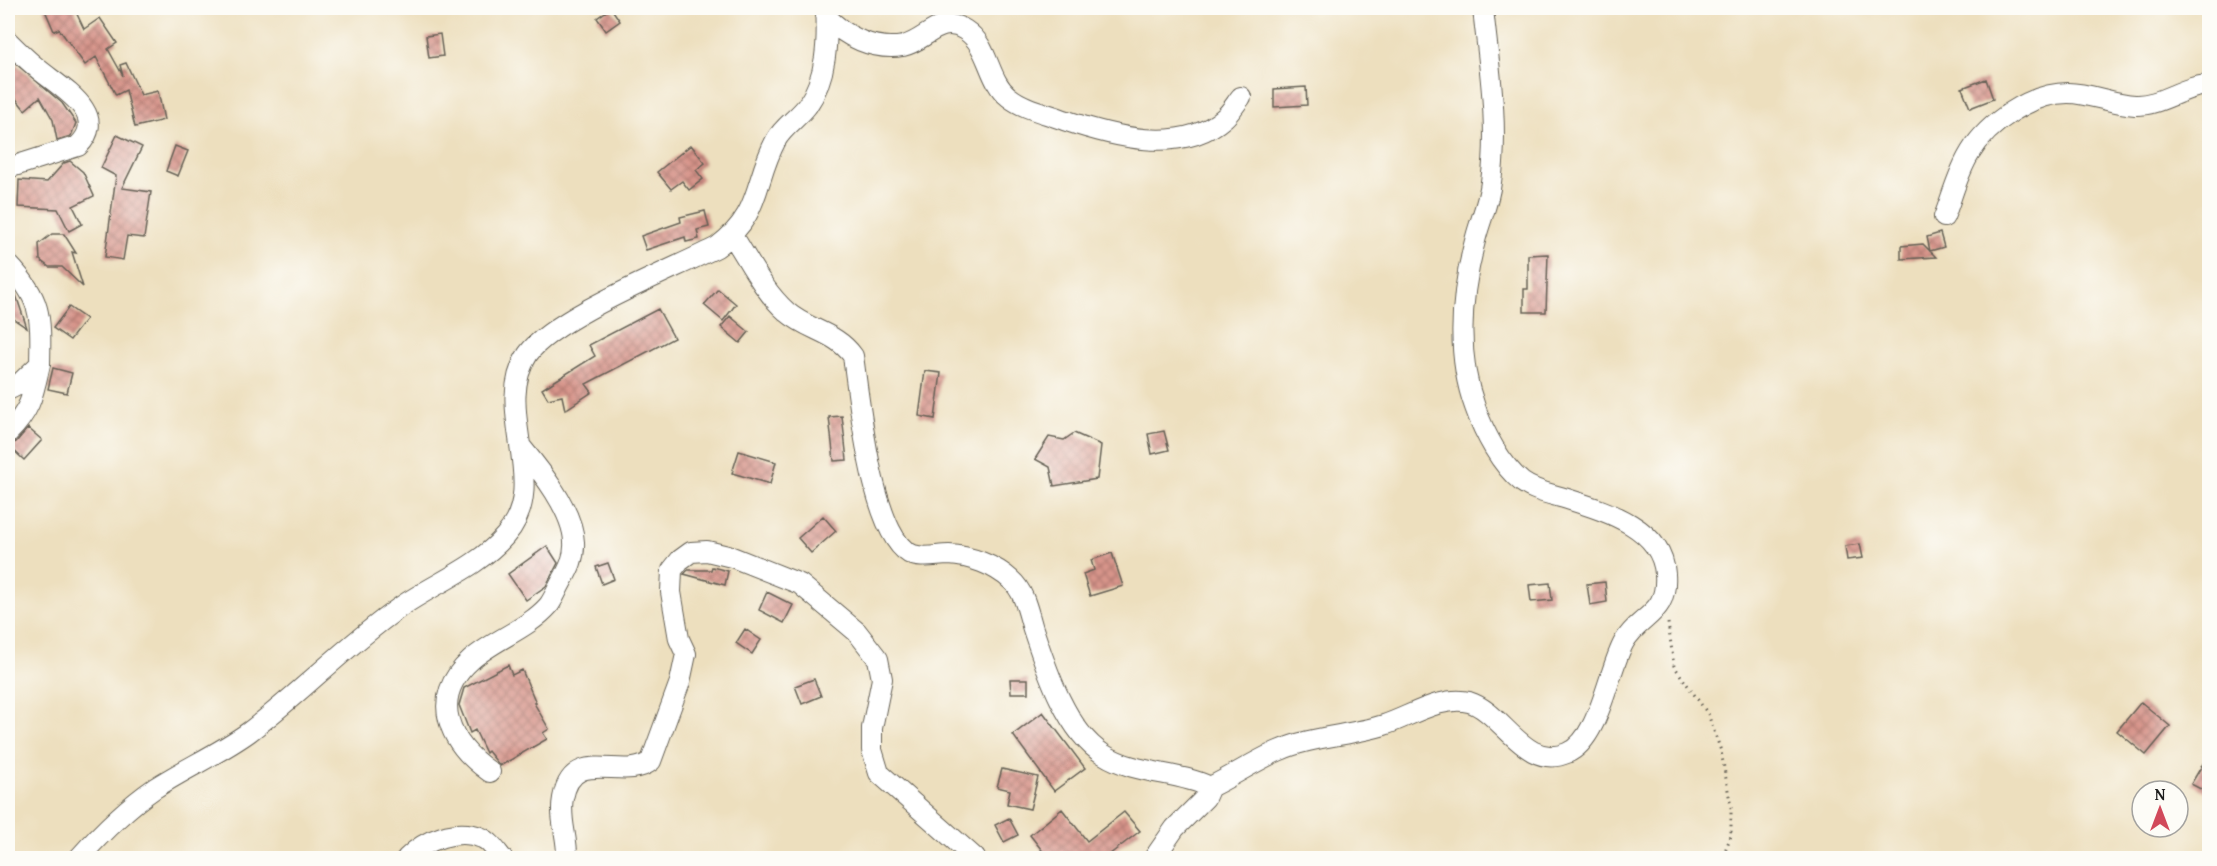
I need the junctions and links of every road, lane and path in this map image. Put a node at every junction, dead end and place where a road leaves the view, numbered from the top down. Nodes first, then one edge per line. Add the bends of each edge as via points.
1 (1480, 8) edge
2 (826, 12) edge
3 (8, 41) edge
4 (2210, 86) edge
5 (1241, 97) dead end
6 (8, 168) edge
7 (1944, 217) dead end
8 (733, 236) junction
9 (8, 264) edge
10 (40, 364) junction
11 (8, 390) edge
12 (8, 433) edge
13 (522, 448) junction
14 (1660, 605) junction
15 (490, 772) dead end
16 (1210, 788) junction
17 (79, 858) edge
18 (407, 858) edge
19 (502, 858) edge
20 (567, 858) edge
21 (975, 858) edge
22 (1154, 858) edge
23 (1722, 858) edge

1 - 14 street via 1493,107 1492,180 1464,291 1461,320 1464,362 1474,406 1504,462 1525,485 1590,506 1650,537 1662,556 1665,575
2 - 5 street via 840,31 879,46 904,46 951,24 965,30 979,43 1009,97 1104,134 1151,140 1206,130 1225,117
2 - 8 street via 825,49 815,92 775,141 750,214
3 - 6 street via 76,98 89,124 87,137 78,146
4 - 7 street via 2136,105 2068,93 2025,104 1986,132 1969,154
8 - 13 street via 591,309 534,348 520,371 515,389
8 - 16 street via 772,298 806,325 831,334 853,356 873,484 898,545 912,555 970,558 1012,580 1022,593 1064,708 1083,736 1102,754 1132,767 1198,781
9 - 10 street via 34,296 39,313
10 - 11 street
10 - 12 street via 34,396
13 - 15 street via 555,494 574,542 571,564 549,605 471,660 452,683 446,707 452,731 469,758
13 - 17 street via 521,507 504,538 465,568 397,609 246,734 119,814
14 - 16 street via 1624,641 1597,714 1581,742 1569,753 1542,754 1514,738 1485,710 1468,702 1449,703 1383,725 1279,750
14 - 23 path via 1668,626 1674,666 1708,714 1721,751 1731,807 1731,836
16 - 22 street
18 - 19 street via 435,839 464,833 484,838
20 - 21 street via 562,814 563,796 570,781 581,770 594,766 642,768 654,755 686,654 679,639 671,592 672,570 691,552 707,551 800,584 857,632 878,659 882,679 872,739 879,773

